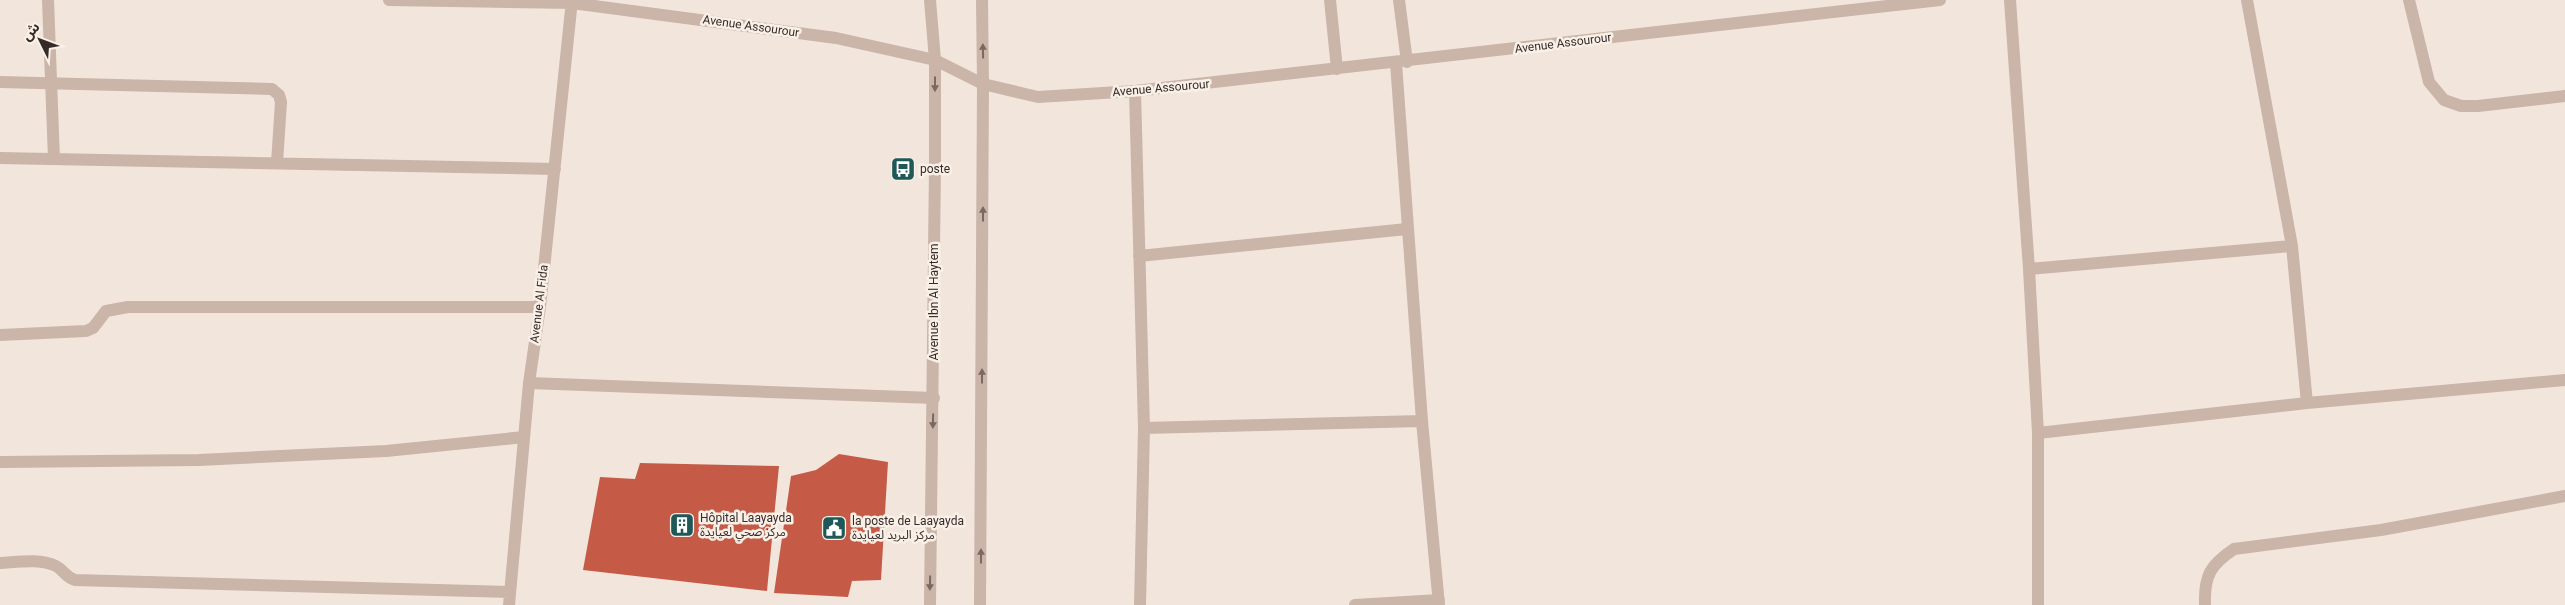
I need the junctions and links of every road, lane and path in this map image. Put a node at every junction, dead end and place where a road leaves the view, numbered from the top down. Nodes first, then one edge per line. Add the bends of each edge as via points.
1 (48, 0) edge
2 (389, 0) edge
3 (930, 0) edge
4 (982, 0) edge
5 (1330, 0) edge
6 (1399, 0) edge
7 (1940, 0) edge
8 (2010, 0) edge
9 (2247, 0) edge
10 (2409, 0) edge
11 (572, 1) edge
12 (935, 60) junction
13 (1401, 62) junction
14 (1337, 69) junction
15 (0, 82) edge
16 (52, 83) junction
17 (983, 84) junction
18 (1134, 92) junction
19 (2565, 96) edge
20 (0, 158) edge
21 (54, 159) junction
22 (276, 164) junction
23 (555, 169) junction
24 (1407, 228) junction
25 (2292, 246) junction
26 (1139, 256) junction
27 (2029, 269) junction
28 (540, 307) junction
29 (0, 335) edge
30 (2565, 380) edge
31 (529, 383) junction
32 (934, 398) junction
33 (2307, 403) junction
34 (1422, 421) junction
35 (1144, 428) junction
36 (2038, 433) junction
37 (524, 437) junction
38 (0, 462) edge
39 (2565, 496) edge
40 (0, 563) edge
41 (510, 592) junction
42 (1439, 602) edge
43 (509, 605) edge
44 (930, 605) edge
45 (980, 605) edge
46 (1140, 605) edge
47 (1355, 605) edge
48 (2038, 605) edge
49 (2205, 605) edge

1 - 16 street
2 - 11 street, Avenue Assourour
3 - 12 street, Avenue Ibn Al Haytem
17 -> 4 street
5 - 14 street
6 - 13 street
7 - 13 street, Avenue Assourour
8 - 27 street
9 - 25 street
10 - 19 street via 2430,82 2444,100 2461,106 2478,106
11 - 12 street, Avenue Assourour via 836,38
11 - 23 street, Avenue Al Fida
12 - 17 street, Avenue Assourour
12 -> 32 street, Avenue Ibn Al Haytem
13 - 14 street, Avenue Assourour
13 - 24 street
14 - 18 street, Avenue Assourour
15 - 16 street
16 - 21 street
16 - 22 street via 272,89 281,102
17 - 18 street, Avenue Assourour via 1038,96
45 -> 17 street
18 - 26 street
20 - 21 street
21 - 22 street
22 - 23 street
23 - 28 street, Avenue Al Fida
24 - 26 street
24 - 34 street
25 - 27 street
25 - 33 street
26 - 35 street
27 - 36 street
28 - 29 street via 128,307 106,312 93,328 86,331
28 - 31 street, Avenue Al Fida
30 - 33 street
31 - 32 street
31 - 37 street, Avenue Al Fida
32 -> 44 street, Avenue Ibn Al Haytem
33 - 36 street
34 - 35 street
34 - 42 street
35 - 46 street
36 - 48 street
37 - 38 street via 376,451 199,460
37 - 41 street, Avenue Al Fida
39 - 49 street via 2381,530 2234,550 2218,560 2208,574 2204,588
40 - 41 street via 39,561 55,565 65,576 75,580
41 - 43 street, Avenue Al Fida
42 - 47 street

